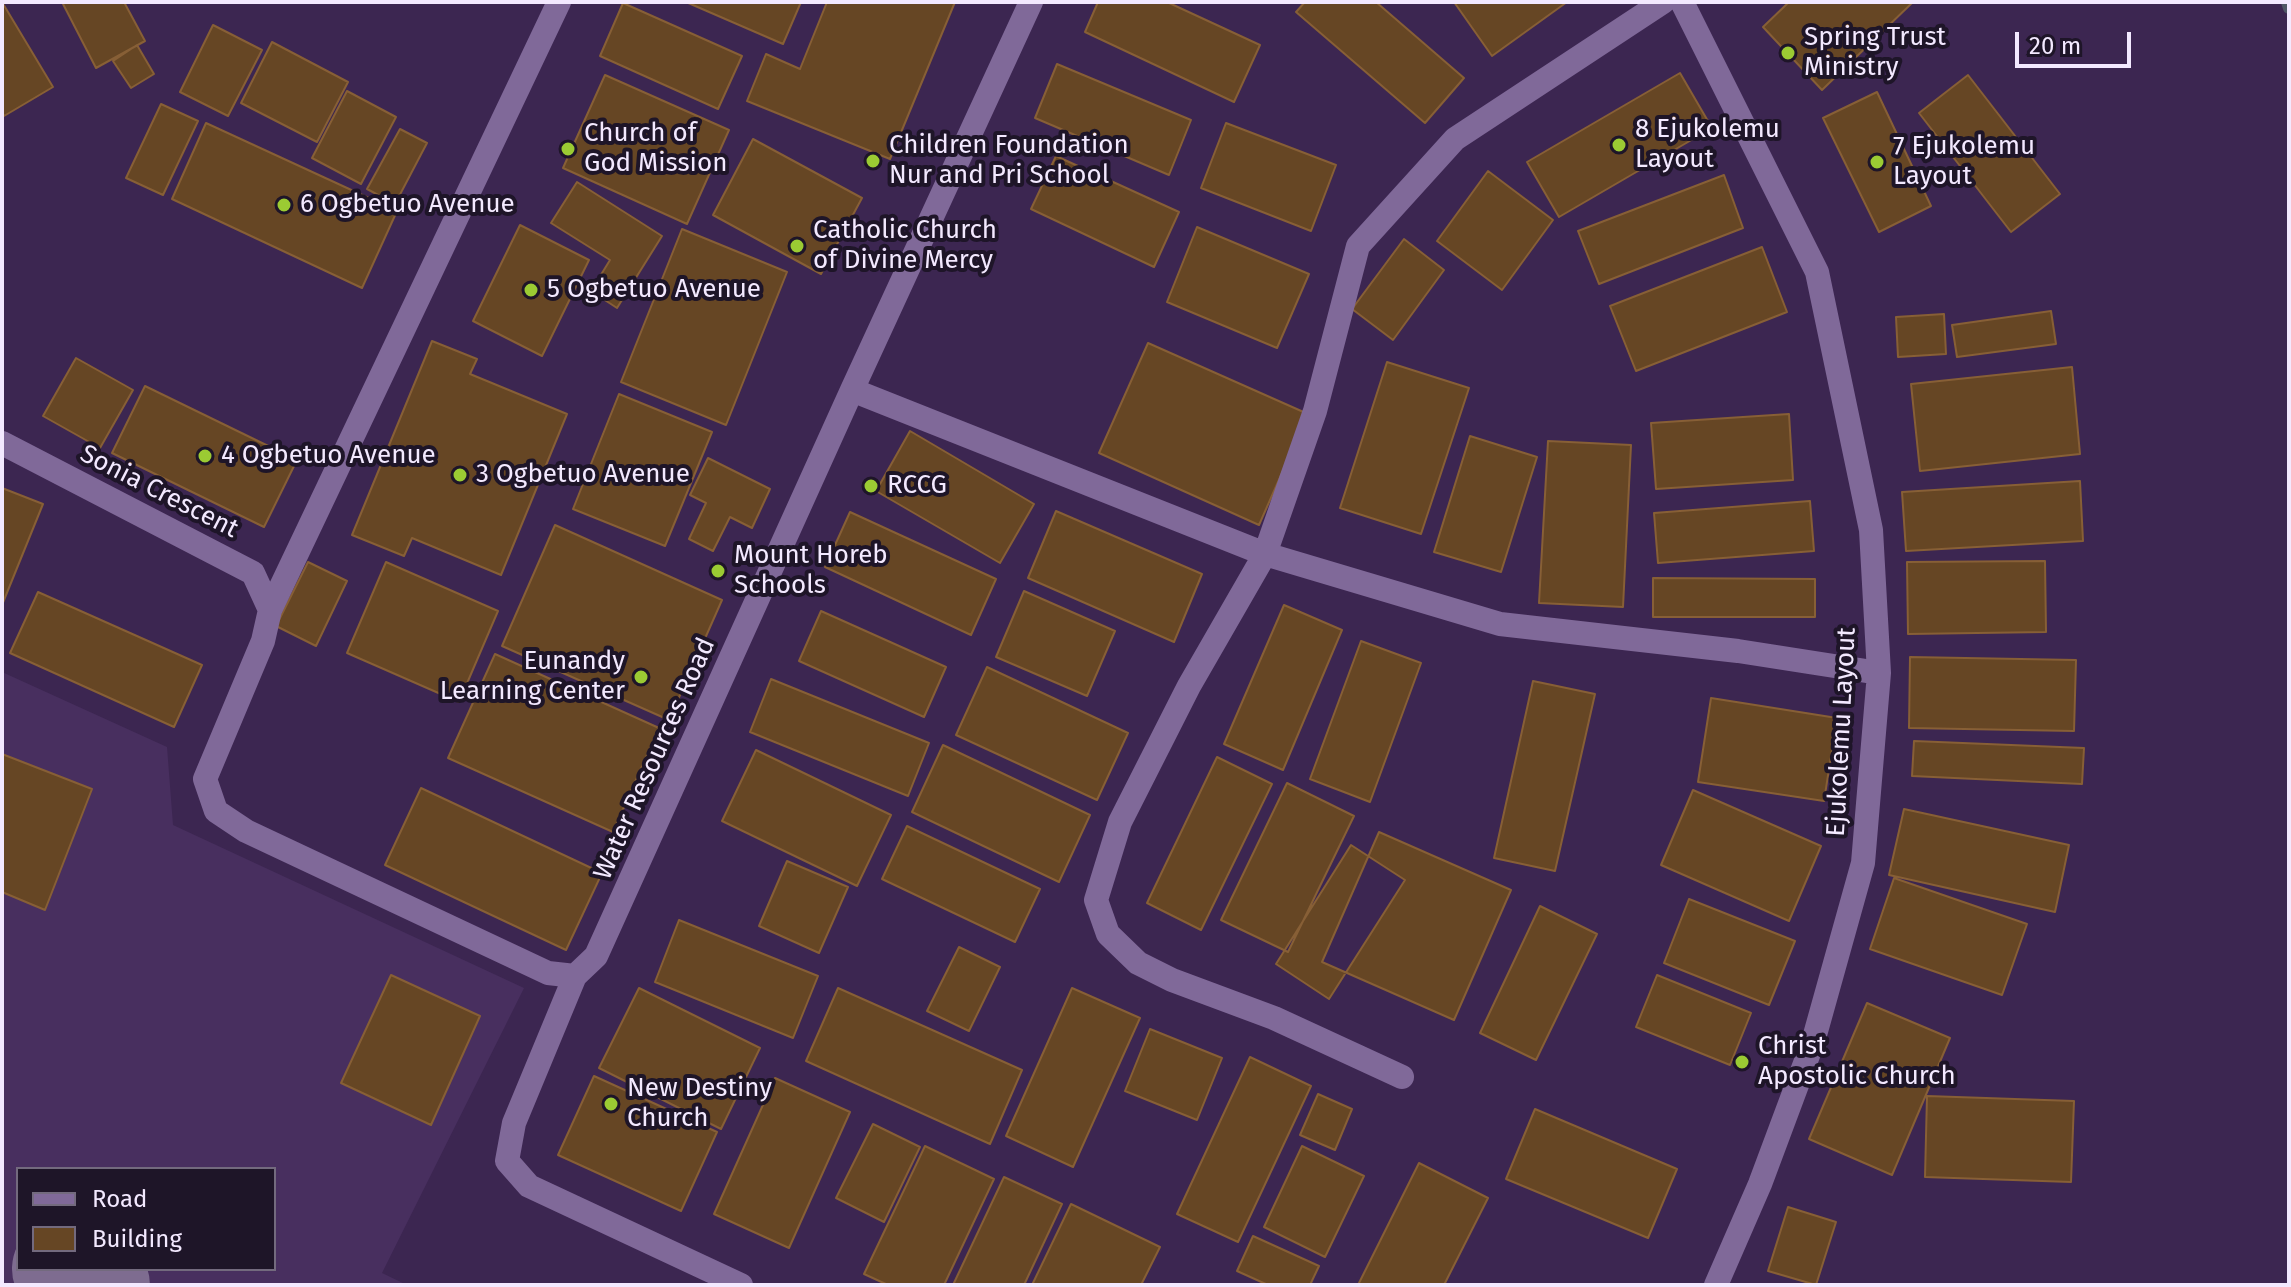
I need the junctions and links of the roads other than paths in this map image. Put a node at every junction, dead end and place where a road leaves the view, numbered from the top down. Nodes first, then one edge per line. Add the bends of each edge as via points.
1 (559, 2) edge
2 (1031, 2) edge
3 (1663, 2) edge
4 (1682, 2) edge
5 (852, 390) junction
6 (2, 443) edge
7 (1265, 554) junction
8 (270, 610) junction
9 (1879, 673) junction
10 (575, 976) junction
11 (1402, 1077) dead end
12 (741, 1285) edge
13 (1716, 1285) edge

1 - 8 street
2 - 5 street, Water Resources Road
3 - 7 street via 1455,139 1358,246 1315,411
4 - 9 street, Ejukolemu Layout via 1817,272 1871,530
5 - 7 street
5 - 10 street, Water Resources Road via 596,956
6 - 8 street, Sonia Crescent via 253,573
7 - 9 street via 1500,624
7 - 11 street via 1189,686 1120,822 1096,900 1108,934 1138,963
8 - 10 street via 263,641 205,779 216,811 246,831 548,973
9 - 13 street, Ejukolemu Layout via 1863,863 1813,1042
10 - 12 street, Water Resources Road via 514,1123 507,1161 529,1186

